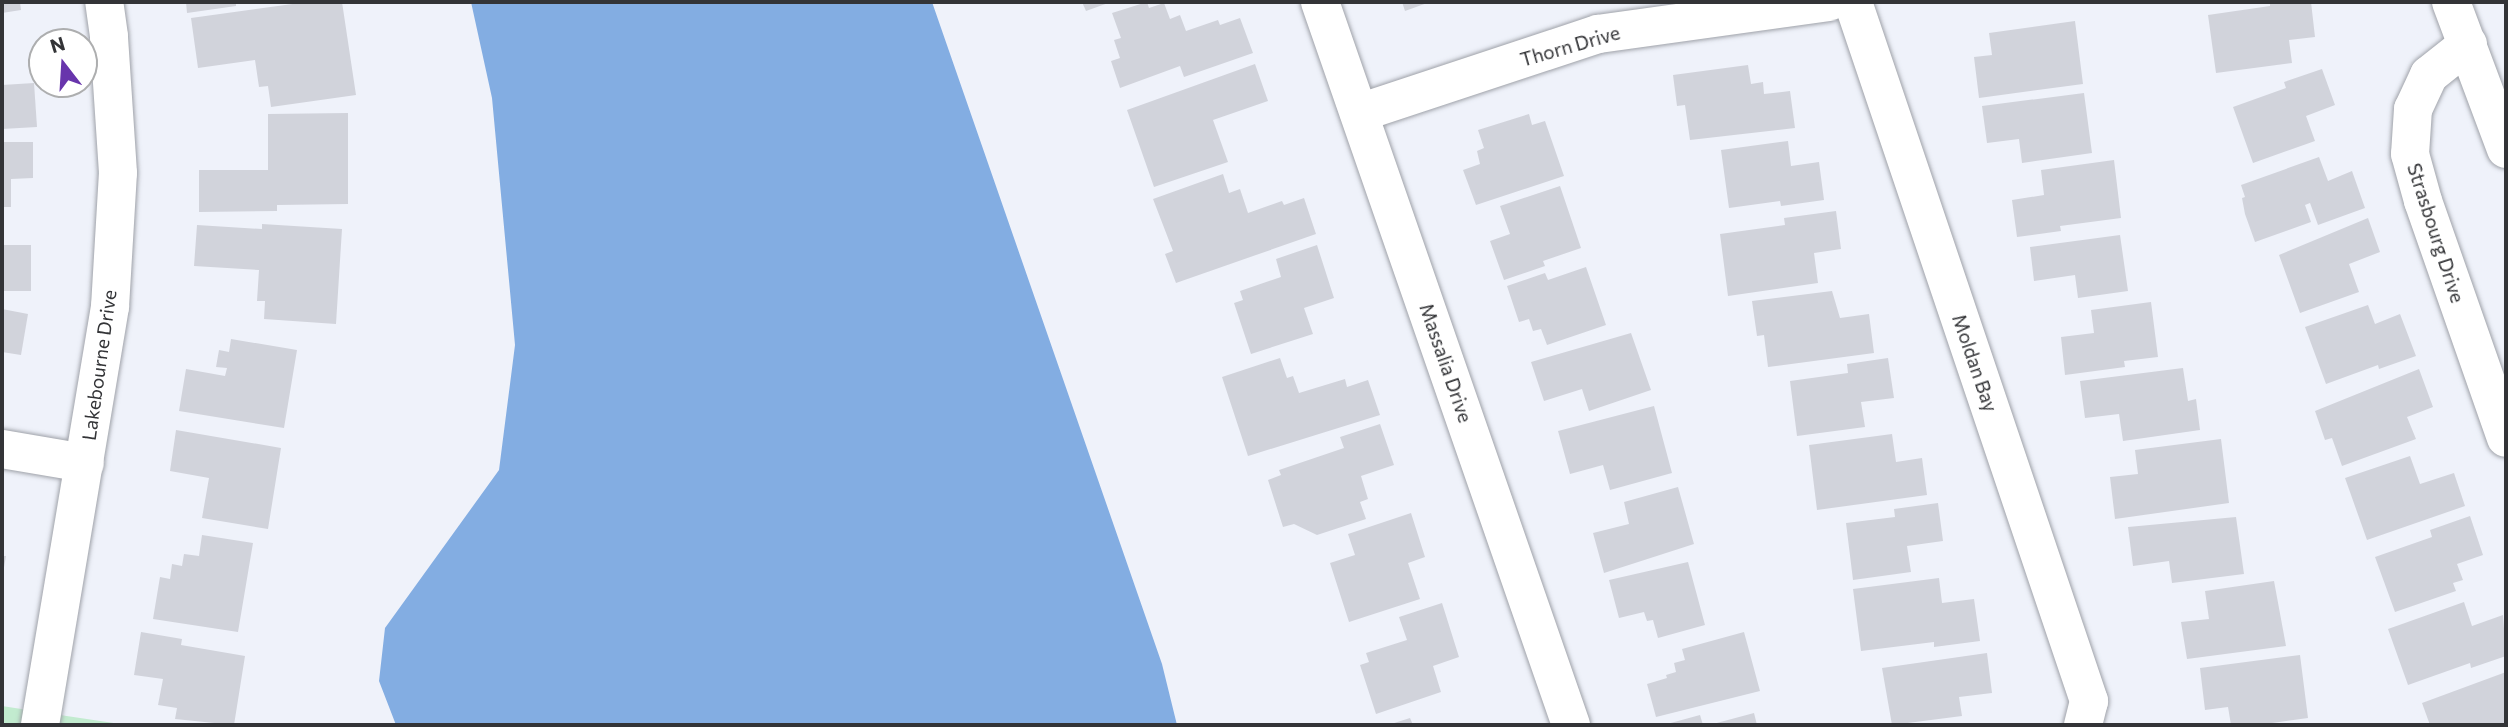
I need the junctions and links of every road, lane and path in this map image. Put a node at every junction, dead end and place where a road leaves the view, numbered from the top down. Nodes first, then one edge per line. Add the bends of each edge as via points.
1 (104, 2) edge
2 (1320, 2) edge
3 (1829, 2) edge
4 (1853, 2) edge
5 (2451, 2) edge
6 (2468, 44) junction
7 (1359, 113) junction
8 (2506, 149) edge
9 (2506, 438) edge
10 (2, 449) edge
11 (85, 463) junction
12 (40, 725) edge
13 (1571, 725) edge
14 (2083, 725) edge

1 - 11 street, Lakebourne Drive via 118,173 110,307
2 - 7 street, Massalia Drive
3 - 7 street, Thorn Drive via 1598,34
4 - 14 street, Moldan Bay via 2089,701
5 - 6 street
6 - 8 street
6 - 9 street, Strasbourg Drive via 2429,75 2413,109 2410,154
7 - 13 street, Massalia Drive
10 - 11 street
11 - 12 street, Lakebourne Drive

